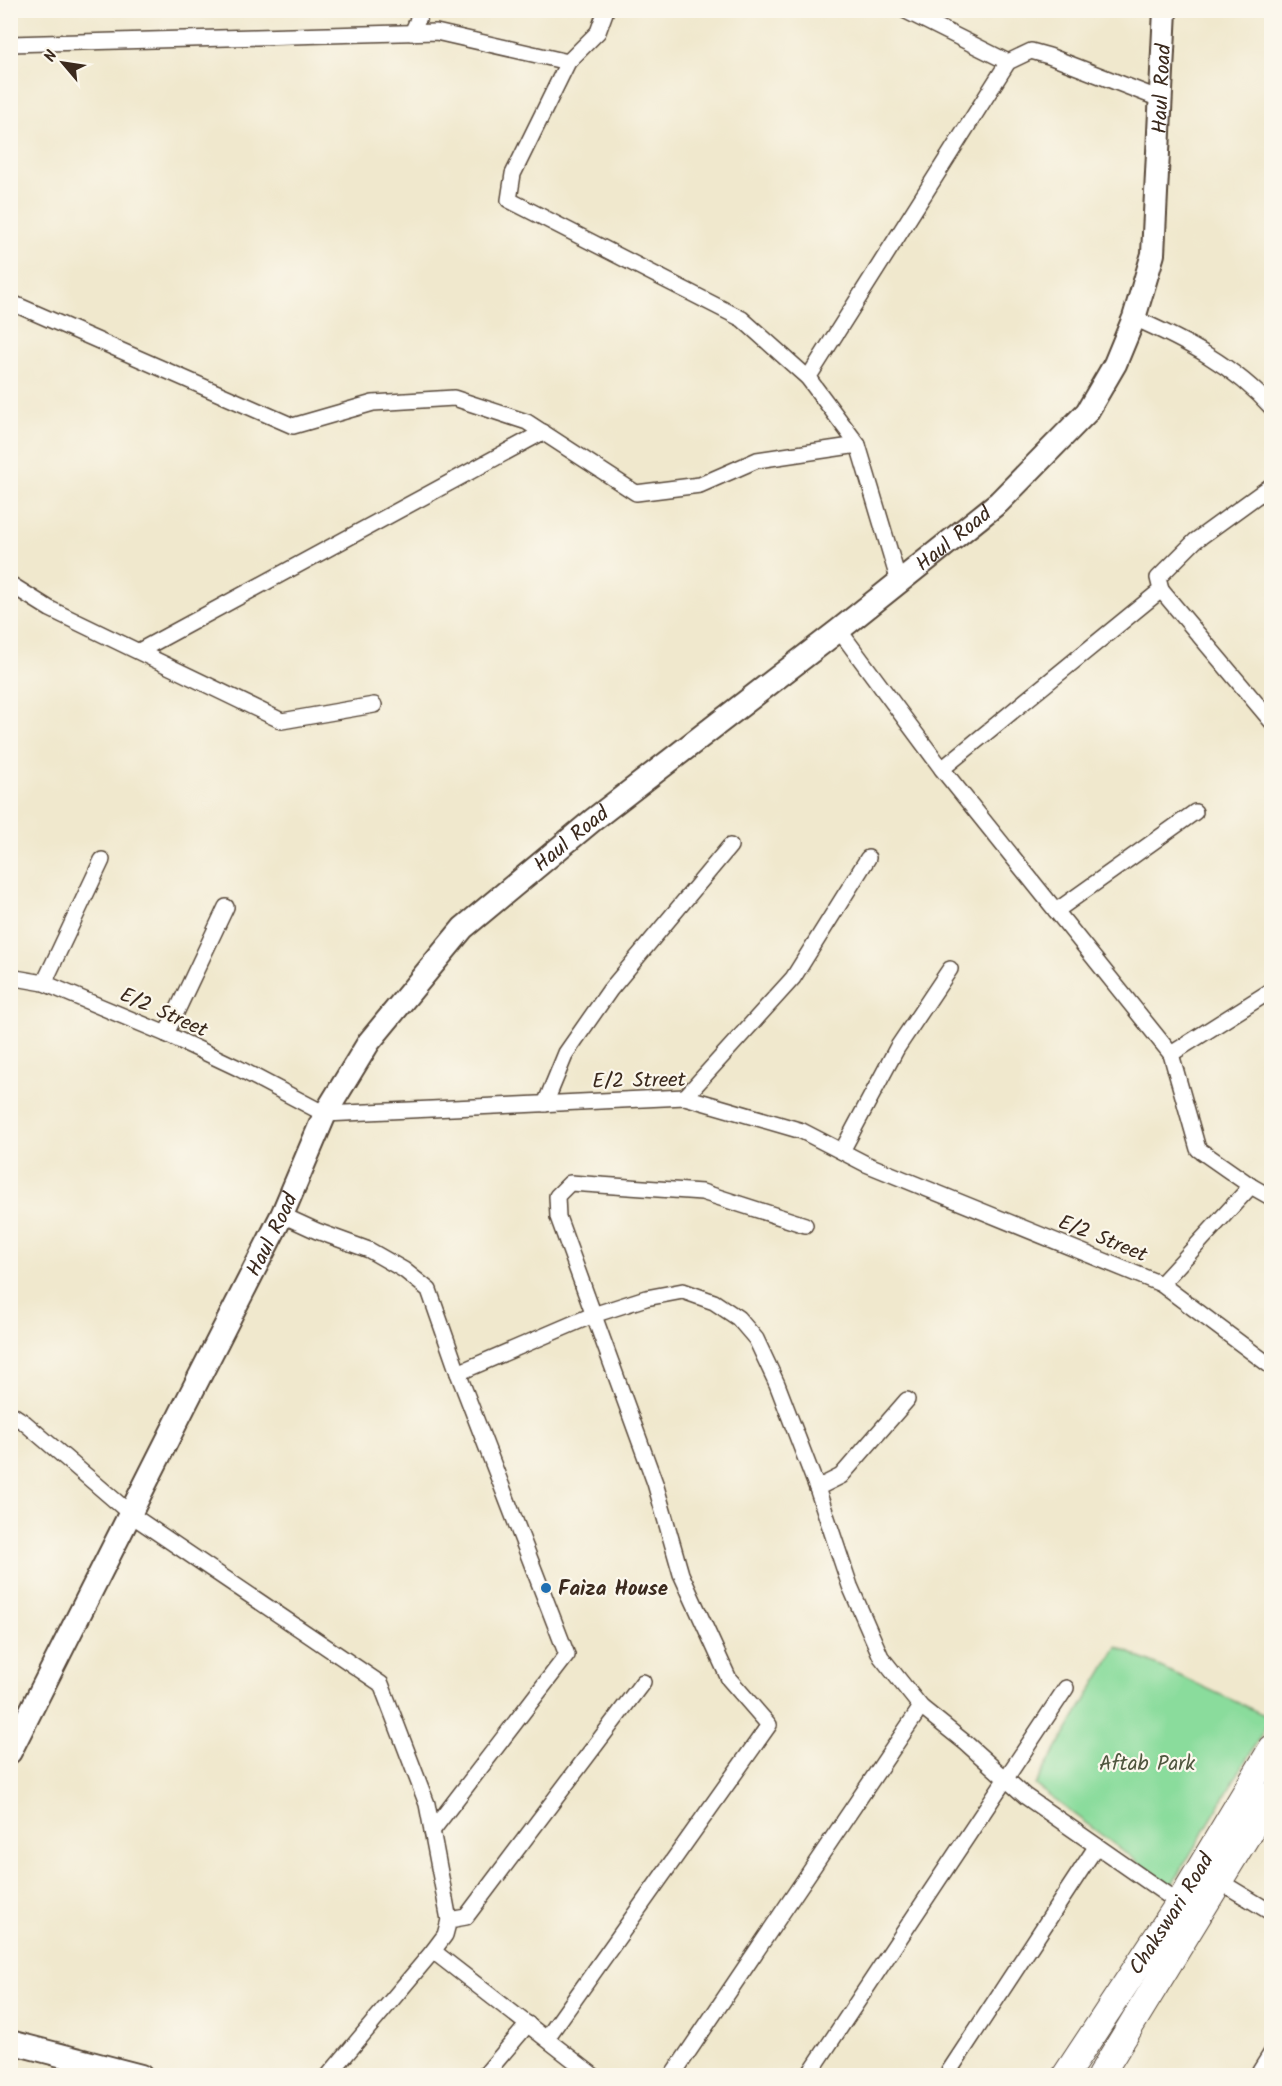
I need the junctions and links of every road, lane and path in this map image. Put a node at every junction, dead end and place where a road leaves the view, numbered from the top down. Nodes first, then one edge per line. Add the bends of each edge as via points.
1 (422, 10) edge
2 (606, 10) edge
3 (904, 10) edge
4 (1165, 10) edge
5 (412, 33) junction
6 (10, 44) edge
7 (568, 62) junction
8 (1008, 62) junction
9 (1160, 99) junction
10 (10, 302) edge
11 (1134, 318) junction
12 (808, 378) junction
13 (1272, 408) edge
14 (543, 432) junction
15 (858, 446) junction
16 (1272, 485) edge
17 (899, 582) junction
18 (10, 584) edge
19 (1161, 590) junction
20 (839, 630) junction
21 (139, 651) junction
22 (374, 705) dead end
23 (1272, 722) edge
24 (942, 769) junction
25 (1195, 812) dead end
26 (730, 846) dead end
27 (868, 858) dead end
28 (102, 860) dead end
29 (226, 907) dead end
30 (1056, 911) junction
31 (950, 969) dead end
32 (10, 977) edge
33 (44, 983) junction
34 (1272, 990) edge
35 (166, 1034) junction
36 (1171, 1054) junction
37 (685, 1097) junction
38 (545, 1104) junction
39 (326, 1114) junction
40 (842, 1151) junction
41 (1251, 1186) junction
42 (1272, 1198) edge
43 (282, 1215) junction
44 (805, 1225) dead end
45 (1161, 1284) junction
46 (593, 1315) junction
47 (1272, 1367) edge
48 (458, 1373) junction
49 (907, 1400) dead end
50 (10, 1413) edge
51 (818, 1488) junction
52 (130, 1514) junction
53 (643, 1682) dead end
54 (1066, 1688) dead end
55 (921, 1707) junction
56 (1272, 1748) edge
57 (10, 1752) edge
58 (1006, 1780) junction
59 (1272, 1795) edge
60 (432, 1831) junction
61 (1096, 1847) junction
62 (1220, 1881) junction
63 (1179, 1903) junction
64 (1272, 1913) edge
65 (449, 1920) junction
66 (433, 1951) junction
67 (528, 2024) junction
68 (547, 2038) junction
69 (10, 2042) edge
70 (1272, 2052) edge
71 (141, 2076) edge
72 (328, 2076) edge
73 (483, 2076) edge
74 (594, 2076) edge
75 (672, 2076) edge
76 (808, 2076) edge
77 (946, 2076) edge
78 (1065, 2076) edge
79 (1100, 2076) edge
80 (1257, 2076) edge

1 - 5 street
2 - 7 street via 598,32
3 - 8 street
4 - 9 main road, Haul Road
5 - 6 street
5 - 7 street via 436,32
7 - 12 street via 513,174 510,200 742,319
8 - 9 street via 1031,51
8 - 12 street
9 - 11 main road, Haul Road via 1153,254
10 - 14 street via 293,426 373,403 454,398 527,422
11 - 13 street via 1176,336 1214,360 1260,394
11 - 17 main road, Haul Road via 1115,364 1087,412 999,502
12 - 15 street
14 - 15 street via 636,493 700,485 757,460
14 - 21 street
15 - 17 street
16 - 19 street via 1195,541 1158,578
17 - 20 main road, Haul Road
18 - 21 street via 50,609
19 - 23 street
19 - 24 street
20 - 24 street
20 - 39 main road, Haul Road via 593,820 462,928 369,1042
21 - 22 street via 282,721
24 - 30 street
25 - 30 street
26 - 38 street via 610,990 566,1053
27 - 37 street via 793,978
28 - 33 street
29 - 35 street
30 - 36 street
31 - 40 street via 897,1048
32 - 33 street, E/2 Street
33 - 35 street, E/2 Street
34 - 36 street
35 - 39 street, E/2 Street
36 - 41 street via 1198,1149
37 - 38 street, E/2 Street
37 - 40 street, E/2 Street via 802,1131
38 - 39 street, E/2 Street
39 - 43 main road, Haul Road
40 - 45 street, E/2 Street
41 - 42 street
41 - 45 street
43 - 48 street via 369,1250 429,1290
43 - 52 main road, Haul Road
44 - 46 street via 702,1192 570,1183 557,1196 558,1217
45 - 47 street, E/2 Street
46 - 48 street
46 - 51 street via 683,1291 714,1302 738,1318 756,1339
46 - 68 street via 655,1483 681,1574 729,1679 769,1725
48 - 60 street via 567,1656
49 - 51 street via 841,1476
50 - 52 street
51 - 55 street via 849,1587 880,1657
52 - 57 main road, Haul Road
52 - 60 street via 381,1684 427,1804
53 - 65 street via 466,1917
54 - 58 street
55 - 58 street
55 - 75 street
56 - 63 main road, Chakswari Road
58 - 61 street
58 - 76 street
59 - 62 main road, Chakswari Road
60 - 65 street
61 - 63 street
61 - 77 street
62 - 64 street
62 - 79 main road, Chakswari Road
63 - 78 main road, Chakswari Road
65 - 66 street via 445,1935
66 - 67 street
66 - 72 street
67 - 68 street
67 - 73 street
68 - 74 street
69 - 71 main road
70 - 80 street

